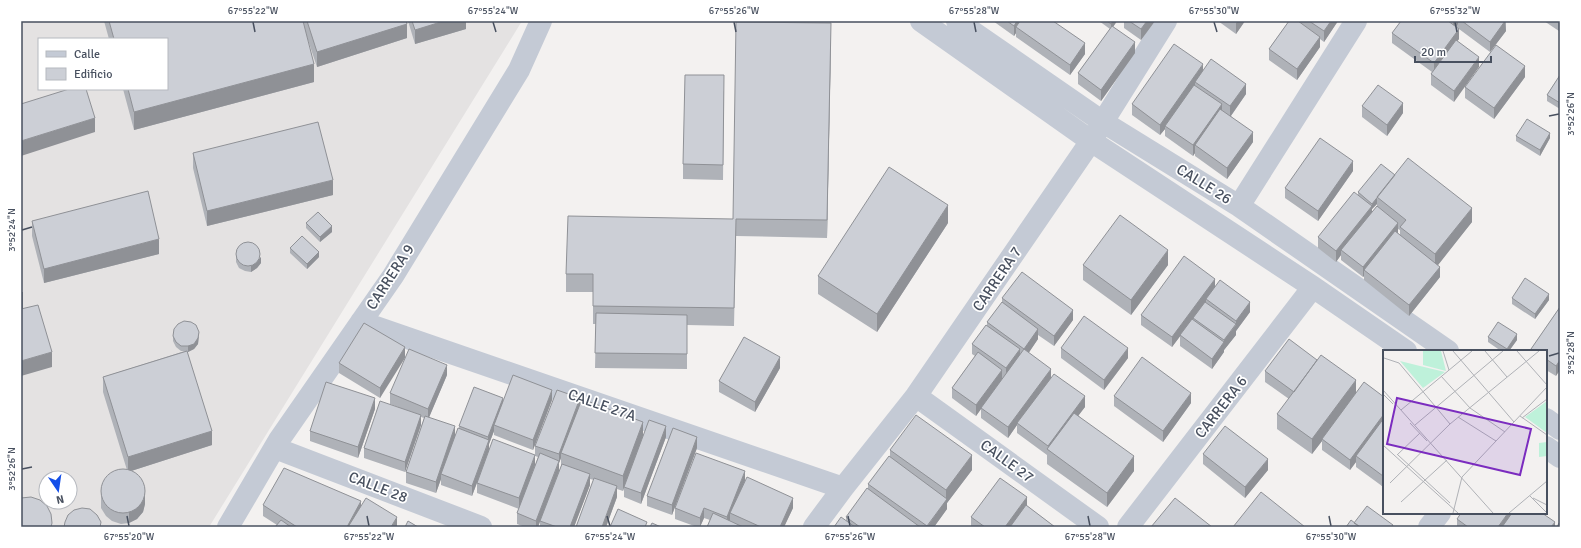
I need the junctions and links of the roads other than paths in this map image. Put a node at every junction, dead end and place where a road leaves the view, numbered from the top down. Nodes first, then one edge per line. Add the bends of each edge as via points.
1 (541, 21) edge
2 (922, 21) edge
3 (957, 21) edge
4 (1166, 21) edge
5 (1356, 21) edge
6 (1103, 122) junction
7 (1091, 141) junction
8 (1239, 206) junction
9 (1313, 287) junction
10 (361, 322) junction
11 (1405, 350) edge
12 (1447, 350) edge
13 (916, 396) junction
14 (1547, 420) edge
15 (1560, 429) edge
16 (275, 448) junction
17 (1547, 448) edge
18 (1560, 457) edge
19 (842, 488) junction
20 (1439, 514) edge
21 (228, 527) edge
22 (481, 527) edge
23 (814, 527) edge
24 (1098, 527) edge
25 (1128, 527) edge
26 (1429, 527) edge

1 - 10 street, CARRERA 9 via 515,76
2 - 7 street, CALLE 26
3 - 6 street, CALLE 26
4 - 6 street, CARRERA 7
5 - 8 street
6 - 7 street, CARRERA 7
6 - 8 street, CALLE 26
7 - 9 street, CALLE 26
7 - 13 street, CARRERA 7
8 - 12 street, CALLE 26
9 - 11 street, CALLE 26
9 - 25 street, CARRERA 6
10 - 16 street, CARRERA 9
10 - 19 street, CALLE 27A
13 - 19 street, CARRERA 7
13 - 24 street, CALLE 27
14 - 15 street
16 - 21 street, CARRERA 9
16 - 22 street, CALLE 28
17 - 18 street
19 - 23 street, CARRERA 7
20 - 26 street

